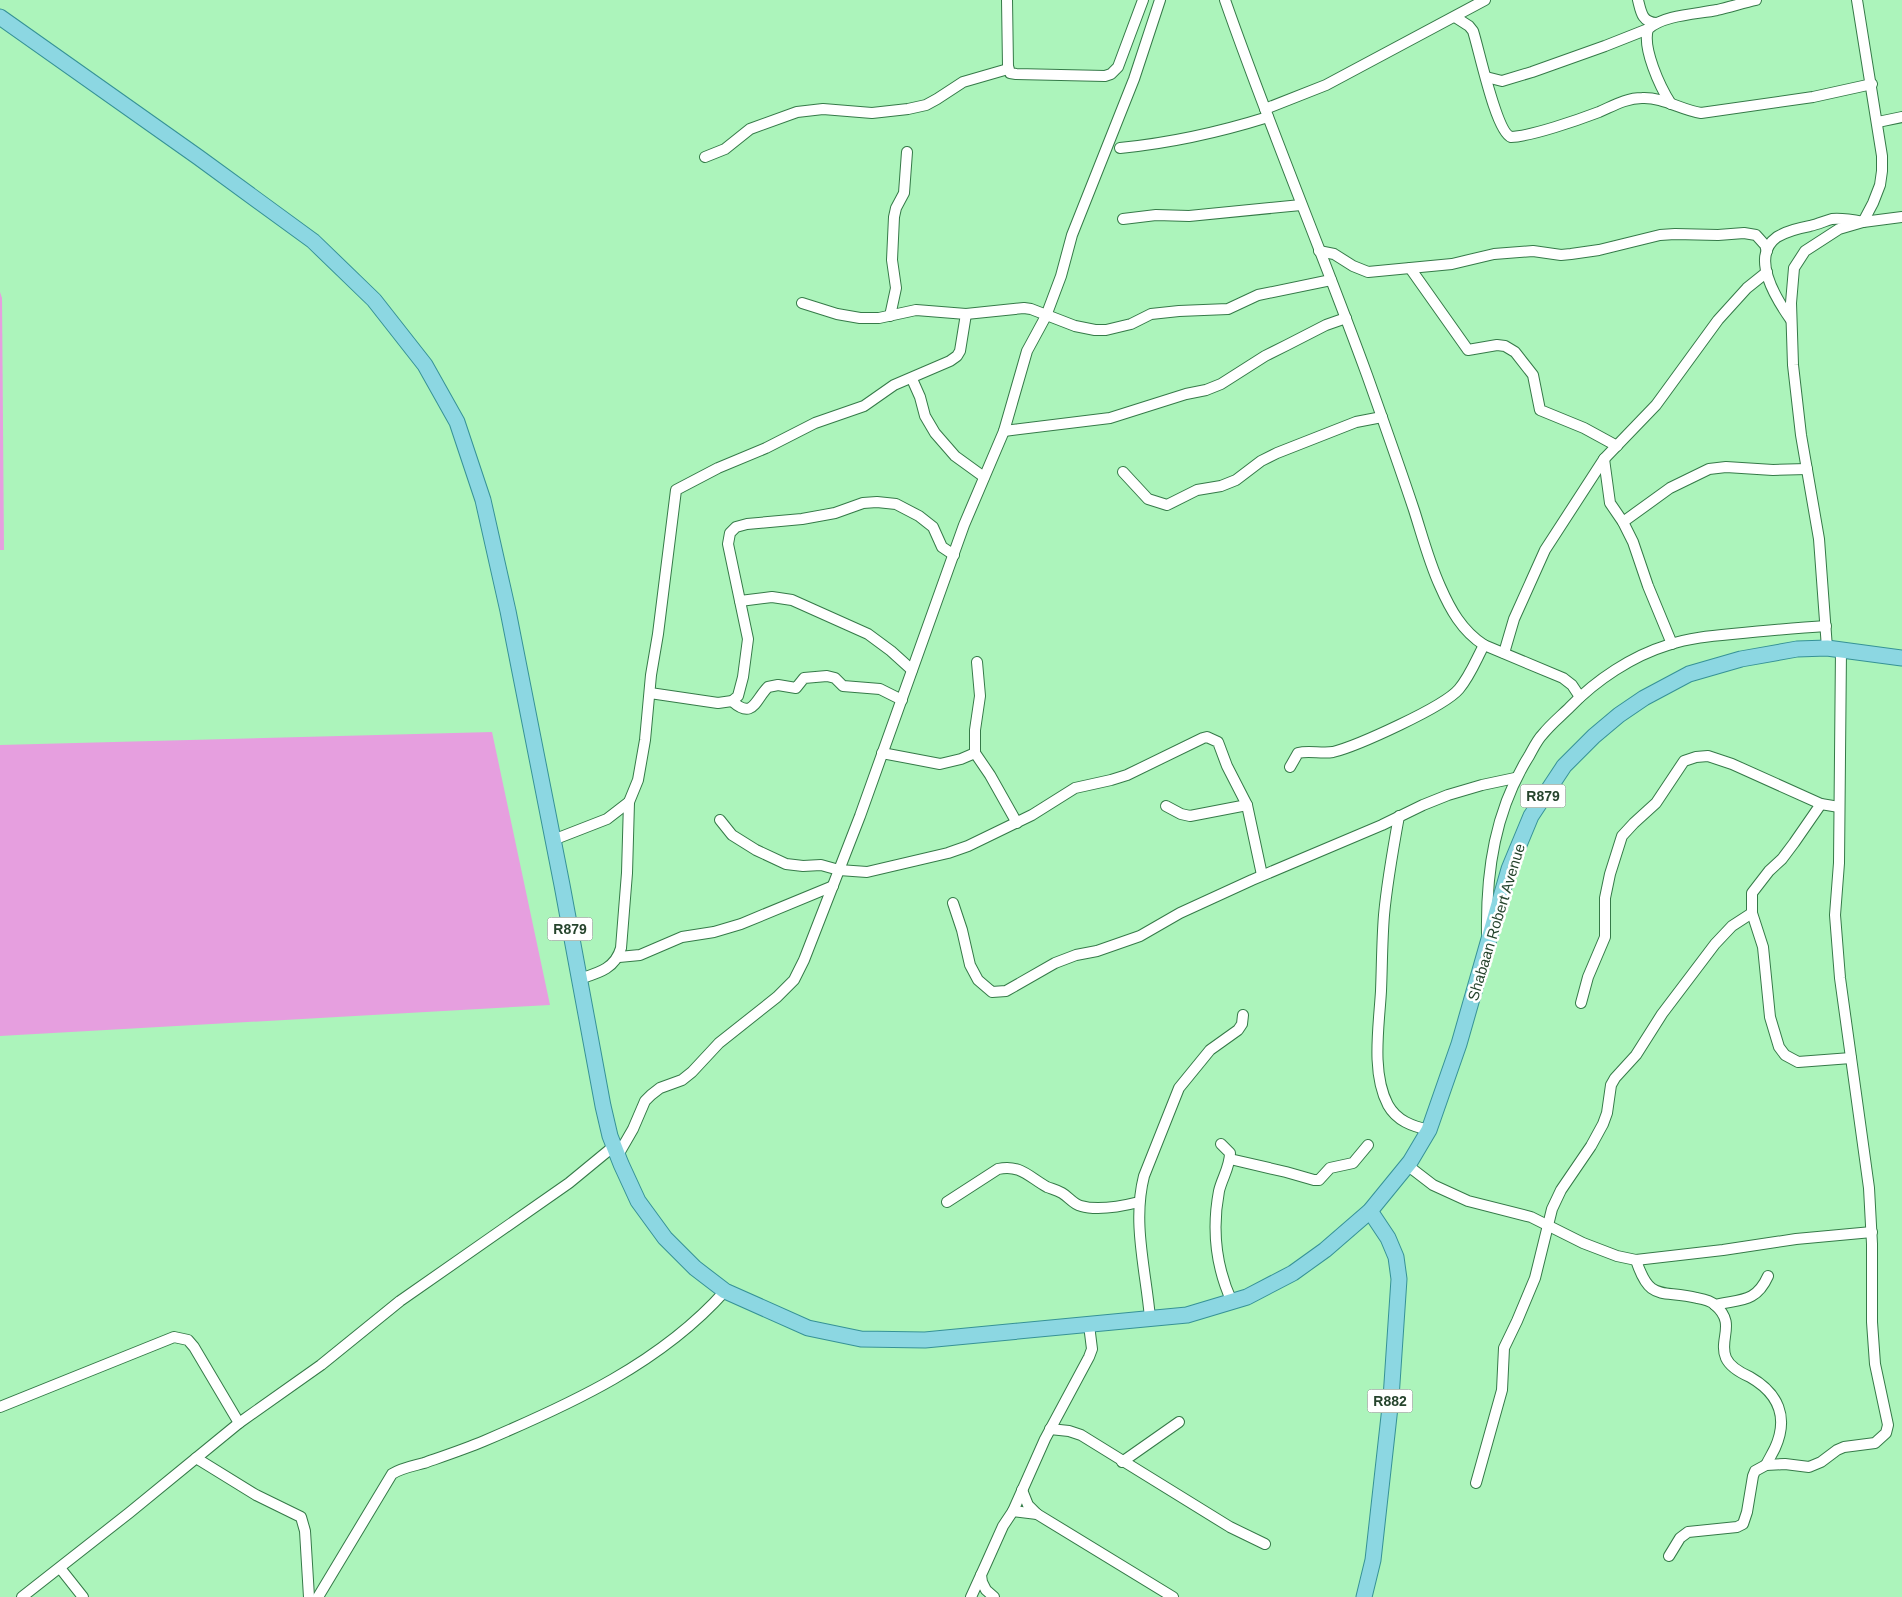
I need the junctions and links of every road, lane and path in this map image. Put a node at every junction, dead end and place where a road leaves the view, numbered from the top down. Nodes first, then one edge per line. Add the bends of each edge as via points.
1 (1007, 0) edge
2 (1143, 0) edge
3 (1160, 0) edge
4 (1225, 0) edge
5 (1638, 0) edge
6 (1756, 0) edge
7 (1857, 0) edge
8 (1480, 1) edge
9 (0, 17) edge
10 (1455, 17) junction
11 (1652, 26) junction
12 (1008, 70) junction
13 (1486, 77) junction
14 (1872, 84) junction
15 (1671, 104) junction
16 (1267, 113) junction
17 (1902, 117) edge
18 (1878, 122) junction
19 (1120, 148) dead end
20 (907, 152) dead end
21 (705, 157) dead end
22 (1301, 205) junction
23 (1902, 218) edge
24 (1123, 219) dead end
25 (1863, 222) junction
26 (1783, 235) junction
27 (1756, 236) junction
28 (1318, 251) junction
29 (1767, 251) junction
30 (1410, 268) junction
31 (1767, 272) junction
32 (1331, 280) junction
33 (802, 303) dead end
34 (966, 314) junction
35 (890, 316) junction
36 (1046, 316) junction
37 (1346, 318) junction
38 (1792, 321) junction
39 (912, 379) junction
40 (1382, 417) junction
41 (1004, 431) junction
42 (1617, 446) junction
43 (1604, 459) junction
44 (1807, 469) junction
45 (1123, 472) dead end
46 (984, 477) junction
47 (1623, 522) junction
48 (954, 555) junction
49 (740, 602) junction
50 (1826, 626) junction
51 (1672, 644) junction
52 (1484, 646) junction
53 (1834, 649) junction
54 (1504, 653) junction
55 (1902, 658) edge
56 (977, 662) dead end
57 (912, 670) junction
58 (650, 693) junction
59 (1580, 697) junction
60 (902, 700) junction
61 (732, 701) junction
62 (882, 753) junction
63 (975, 753) junction
64 (1290, 766) dead end
65 (1515, 778) junction
66 (629, 802) junction
67 (1821, 804) junction
68 (1247, 805) junction
69 (1166, 806) dead end
70 (1839, 807) junction
71 (1399, 816) junction
72 (720, 820) dead end
73 (1017, 823) junction
74 (553, 840) junction
75 (839, 870) junction
76 (1262, 875) junction
77 (833, 886) junction
78 (953, 903) dead end
79 (1752, 913) junction
80 (1487, 942) junction
81 (619, 957) junction
82 (579, 979) junction
83 (1581, 1003) dead end
84 (1243, 1015) dead end
85 (1851, 1058) junction
86 (1429, 1130) junction
87 (1222, 1144) dead end
88 (1368, 1145) dead end
89 (616, 1150) junction
90 (1230, 1159) junction
91 (1403, 1171) junction
92 (947, 1202) dead end
93 (1139, 1202) junction
94 (1370, 1211) junction
95 (1549, 1224) junction
96 (1872, 1232) junction
97 (1636, 1260) junction
98 (1768, 1276) dead end
99 (725, 1291) junction
100 (1232, 1302) junction
101 (1715, 1305) junction
102 (1150, 1318) junction
103 (1089, 1325) junction
104 (0, 1407) edge
105 (1180, 1422) dead end
106 (239, 1423) junction
107 (1050, 1429) junction
108 (196, 1458) junction
109 (1122, 1462) junction
110 (1766, 1465) junction
111 (1476, 1483) dead end
112 (1022, 1490) junction
113 (1013, 1511) junction
114 (1037, 1514) junction
115 (1265, 1544) dead end
116 (1669, 1556) dead end
117 (60, 1568) junction
118 (982, 1575) junction
119 (22, 1597) edge
120 (83, 1597) edge
121 (309, 1597) edge
122 (318, 1597) edge
123 (971, 1597) edge
124 (994, 1597) edge
125 (1173, 1597) edge
126 (1364, 1597) edge

1 - 12 street
2 - 12 street via 1125,51 1111,74 1016,74
3 - 36 street via 1134,78 1072,236
4 - 16 street
5 - 11 street via 1644,18
6 - 11 street via 1688,14
7 - 14 street
8 - 10 street
9 - 74 main road, R879 via 314,242 374,300 425,364 457,422 483,500
10 - 13 street via 1473,31
10 - 16 street
11 - 13 street via 1532,72 1502,81
11 - 15 street via 1646,41 1660,84
12 - 21 street via 963,82 926,105 908,109 872,113 823,109 797,112 750,130 725,149
13 - 15 street via 1497,115 1505,133 1511,137 1632,99 1644,98
14 - 15 street via 1813,97 1706,112 1687,111
14 - 18 street
16 - 19 street via 1225,130 1153,145
16 - 22 street
17 - 18 street
18 - 25 street via 1882,171
20 - 35 street via 905,189 894,217 892,260 896,288
22 - 24 street
22 - 28 street
23 - 25 street
25 - 26 street via 1832,220
25 - 38 street via 1832,233 1798,259 1792,284
26 - 27 street
26 - 29 street
27 - 29 street
27 - 30 street via 1675,234 1570,254 1494,254 1452,264
28 - 30 street via 1334,254 1363,271
28 - 32 street
29 - 31 street
30 - 42 street via 1468,350 1497,345 1511,348 1533,375 1540,410
31 - 38 street
31 - 42 street via 1718,320 1656,404
32 - 36 street via 1258,295 1228,309 1152,314 1131,324 1106,330 1076,326
32 - 37 street
33 - 35 street via 860,318
34 - 35 street via 916,310
34 - 36 street via 1024,308
34 - 39 street via 957,356
36 - 41 street via 1027,351
37 - 40 street
37 - 41 street via 1287,345 1206,390 1110,418
38 - 44 street via 1796,396
39 - 46 street via 925,416 935,433 955,456
39 - 58 street via 894,385 864,406 815,423 676,490
40 - 45 street via 1356,422 1285,450 1261,461 1236,480 1188,493 1167,505 1148,499
40 - 52 street via 1439,584 1464,628
41 - 46 street
42 - 43 street
43 - 47 street via 1610,503
43 - 54 street via 1545,550 1517,611
44 - 47 street via 1709,469 1670,488
44 - 50 street via 1818,539
46 - 48 street
47 - 51 street
48 - 49 street via 942,547 934,527 896,504 863,503 835,513 802,519 747,524 730,533 728,544
48 - 57 street
49 - 57 street via 772,597 792,600 868,634
49 - 61 street via 748,632 748,648 741,687
50 - 51 street via 1695,638
50 - 53 street
51 - 59 street via 1617,669
52 - 54 street
52 - 64 street via 1458,690 1432,708 1349,747 1323,754 1298,753
53 - 55 main road, Shabaan Robert Avenue / R879
53 - 70 street
53 - 80 main road, Shabaan Robert Avenue / R879 via 1797,649 1741,659 1689,674 1619,715 1564,766 1531,816 1509,870
54 - 59 street via 1563,678
56 - 63 street via 980,696
57 - 60 street
58 - 61 street
58 - 66 street via 638,780
59 - 65 street via 1542,735
60 - 61 street via 880,689 844,686 827,676 804,678 796,688 768,687 758,702 748,709
60 - 62 street
62 - 63 street via 940,764
62 - 75 street
63 - 73 street
65 - 71 street via 1448,795
65 - 80 street via 1494,836 1486,904
66 - 74 street via 603,821
66 - 81 street via 627,874
67 - 70 street
67 - 79 street via 1790,849 1752,893
67 - 83 street via 1708,756 1684,761 1656,803 1622,836 1605,898 1604,937
68 - 69 street via 1190,816
68 - 73 street via 1218,742 1207,737 1127,774 1075,788
68 - 76 street
70 - 85 street via 1835,914
71 - 76 street
71 - 86 street via 1384,916 1377,1049 1381,1083 1388,1104 1396,1116 1410,1125
72 - 75 street via 732,835 775,860 793,866 821,865
73 - 75 street via 948,853 867,872
74 - 82 main road, R879
75 - 77 street
76 - 78 street via 1180,913 1140,936 1055,963 998,993 978,980 970,965
77 - 81 street via 741,924 682,938 640,955
77 - 89 street via 794,980 714,1048 682,1080 651,1094 633,1129
79 - 85 street via 1762,947 1770,1017 1778,1047 1798,1062
79 - 95 street via 1732,926 1715,944 1662,1014 1636,1055 1615,1078 1603,1124 1561,1190
80 - 86 main road, Shabaan Robert Avenue / R879 via 1459,1044
81 - 82 street via 606,970
82 - 89 main road, R879 via 603,1106
84 - 93 street via 1238,1030 1210,1050 1179,1088 1144,1176
85 - 96 street via 1867,1166
86 - 91 main road, Shabaan Robert Avenue / R879
87 - 90 street
88 - 90 street via 1353,1163 1330,1168 1319,1180
89 - 99 main road, R879 via 638,1201 665,1238 695,1268
89 - 106 street via 400,1301 322,1365
90 - 100 street via 1220,1189 1215,1229 1225,1287
91 - 94 main road, R879
91 - 95 street via 1468,1202
92 - 93 street via 1006,1167 1015,1168 1063,1193 1080,1206
93 - 102 street via 1138,1220
94 - 100 main road, R879 via 1311,1262
94 - 126 main road, R882 via 1388,1238 1396,1257 1399,1279 1390,1407 1373,1560
95 - 97 street via 1577,1241
95 - 111 street via 1535,1278 1504,1348 1502,1390
96 - 97 street
96 - 110 street via 1872,1329 1875,1364 1887,1418 1886,1434 1875,1444 1837,1450 1816,1465
97 - 101 street via 1640,1274 1654,1290
98 - 101 street via 1762,1288 1751,1297
99 - 103 main road, R879 via 808,1328 861,1339 925,1340
99 - 122 street via 688,1328 603,1386 484,1441 392,1474
100 - 102 main road, R879 via 1187,1315
101 - 110 street via 1727,1328 1724,1352 1727,1360 1766,1388 1779,1410 1778,1439
102 - 103 main road, R879
103 - 107 street via 1092,1348 1089,1357
104 - 106 street via 174,1337 188,1340 194,1347
105 - 109 street
106 - 108 street
107 - 109 street via 1081,1435
107 - 112 street
108 - 117 street
108 - 121 street via 256,1495 300,1517 305,1531
109 - 115 street via 1230,1527
110 - 116 street via 1752,1476 1743,1524 1733,1528 1688,1532 1680,1538
112 - 113 street
112 - 114 street
113 - 114 street
113 - 118 street via 996,1540
114 - 125 street
117 - 119 street
117 - 120 street
118 - 123 street
118 - 124 street via 986,1590

